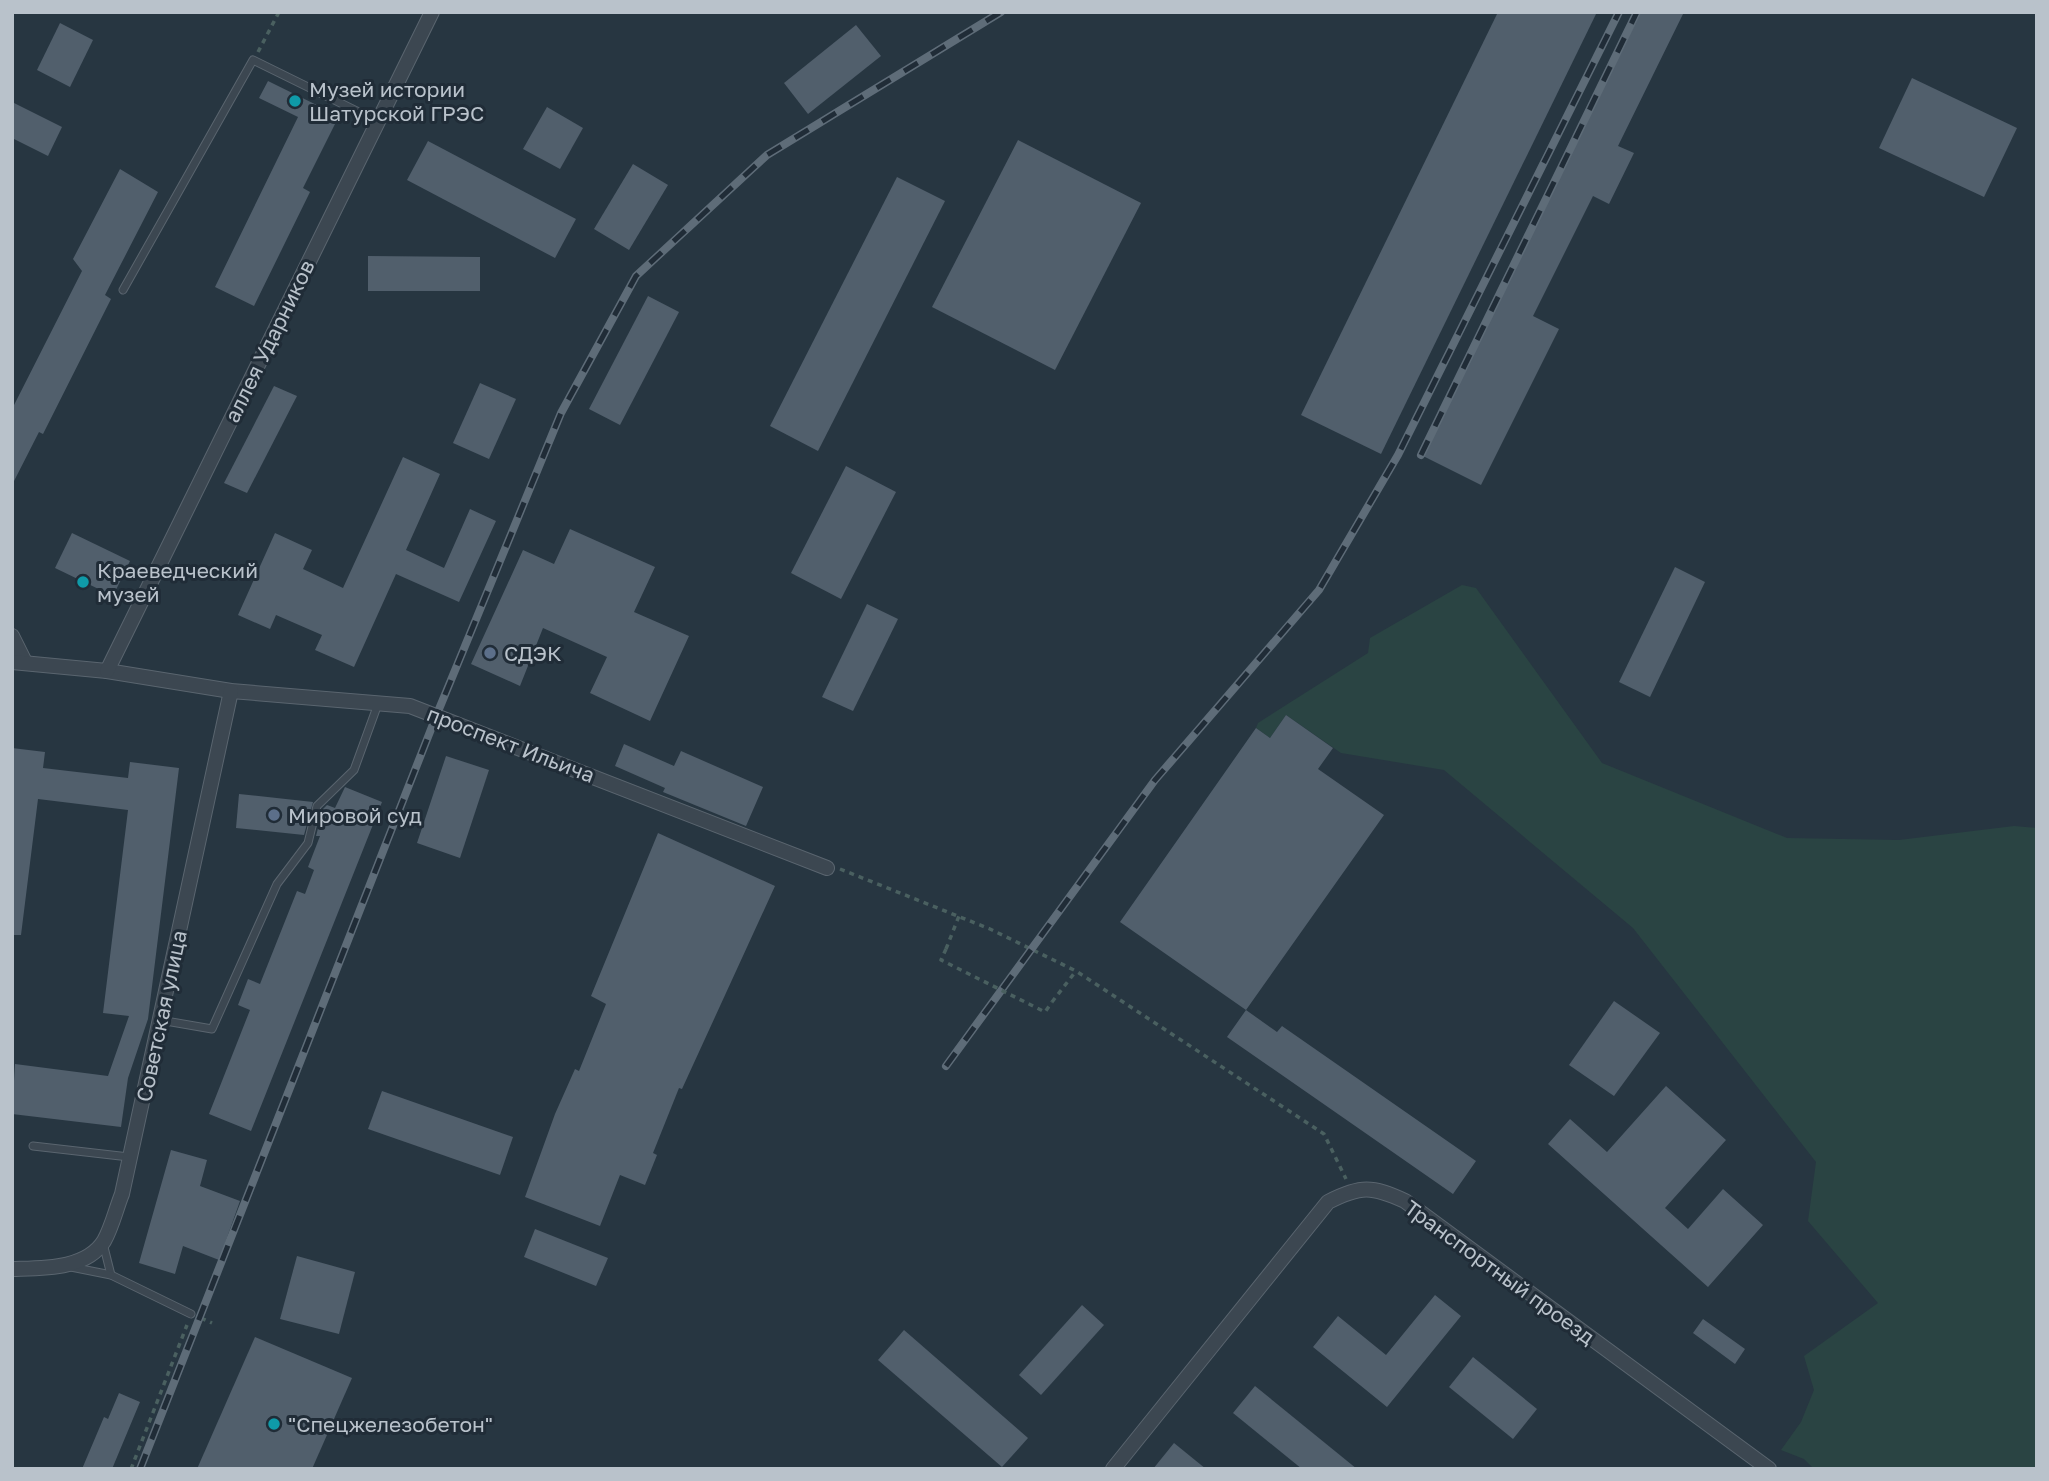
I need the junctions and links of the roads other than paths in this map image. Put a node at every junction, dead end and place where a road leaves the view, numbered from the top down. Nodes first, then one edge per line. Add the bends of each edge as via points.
1 (432, 12) edge
2 (377, 121) junction
3 (123, 290) dead end
4 (12, 636) edge
5 (18, 662) edge
6 (107, 671) junction
7 (231, 691) junction
8 (378, 703) junction
9 (827, 868) road end
10 (160, 1020) junction
11 (33, 1146) dead end
12 (130, 1157) junction
13 (103, 1242) junction
14 (63, 1266) junction
15 (12, 1269) edge
16 (111, 1275) junction
17 (191, 1314) road end
18 (1113, 1469) edge
19 (1769, 1469) edge

1 - 2 street, аллея Ударников
2 - 3 lane via 253,60
2 - 6 street, аллея Ударников
4 - 5 street
5 - 6 street, проспект Ильича
6 - 7 street, проспект Ильича
7 - 8 street, проспект Ильича
7 - 10 street, Советская улица
8 - 9 street, проспект Ильича via 437,714
8 - 10 lane via 354,769 317,806 308,844 277,884 212,1029
10 - 12 street, Советская улица
11 - 12 lane
12 - 13 street, Советская улица via 122,1194
13 - 14 street via 87,1256
13 - 16 lane
14 - 15 street
14 - 16 lane
16 - 17 lane
18 - 19 street, Транспортный проезд via 1328,1202 1352,1190 1377,1189 1405,1201

